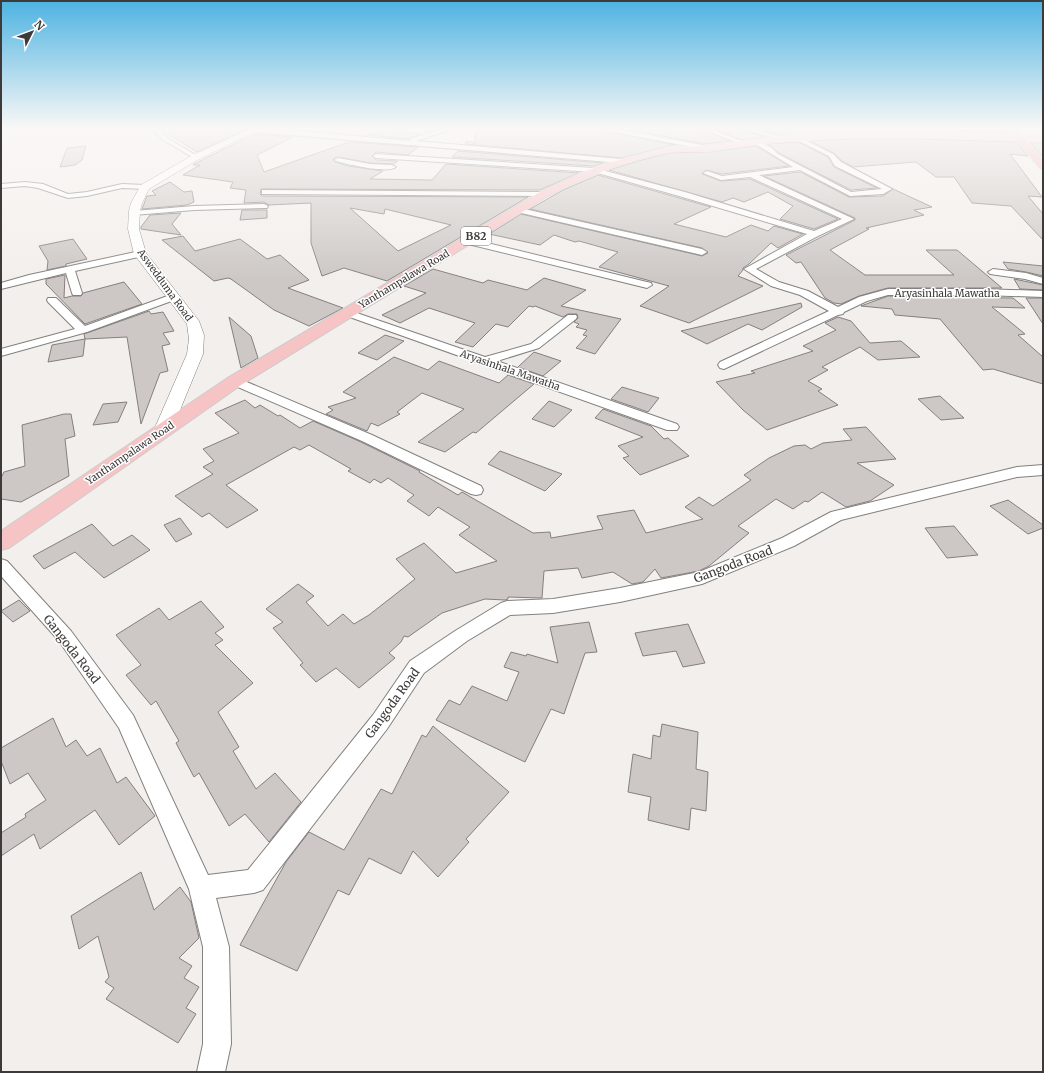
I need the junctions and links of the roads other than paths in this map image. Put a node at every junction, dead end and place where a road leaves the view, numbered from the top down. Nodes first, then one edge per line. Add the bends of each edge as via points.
1 (158, 179) edge
2 (575, 179) edge
3 (627, 179) edge
4 (763, 179) edge
5 (822, 179) edge
6 (868, 179) edge
7 (1, 186) edge
8 (145, 187) junction
9 (265, 192) dead end
10 (544, 194) junction
11 (264, 206) dead end
12 (520, 210) junction
13 (134, 213) junction
14 (815, 234) junction
15 (468, 241) junction
16 (702, 252) dead end
17 (140, 254) junction
18 (70, 270) junction
19 (993, 272) dead end
20 (1043, 281) edge
21 (647, 285) dead end
22 (1, 286) edge
23 (77, 293) dead end
24 (1043, 294) edge
25 (173, 298) junction
26 (52, 300) dead end
27 (839, 312) junction
28 (348, 313) junction
29 (572, 317) dead end
30 (83, 330) junction
31 (1, 353) edge
32 (485, 362) junction
33 (724, 365) dead end
34 (235, 381) junction
35 (672, 427) dead end
36 (162, 432) junction
37 (1043, 470) edge
38 (476, 490) dead end
39 (1, 542) edge
40 (1, 565) edge
41 (201, 888) junction
42 (211, 1072) edge

1 - 8 street
2 - 10 main road, Yanthampalawa Road / B82
3 - 14 street
4 - 14 street via 850,218
5 - 6 street via 850,194 883,192 888,189
7 - 8 street via 40,186 68,196 122,186
8 - 13 street, Aswedduma Road via 140,193
9 - 10 street
10 - 12 main road, Yanthampalawa Road / B82
11 - 13 street
12 - 15 main road, Yanthampalawa Road / B82
12 - 16 street
13 - 17 street, Aswedduma Road via 133,224
14 - 27 street via 749,269 775,284 804,293
15 - 21 street
15 - 28 main road, Yanthampalawa Road / B82
17 - 18 street
17 - 25 street, Aswedduma Road
18 - 22 street
18 - 23 street
19 - 20 street
24 - 27 street, Aryasinhala Mawatha via 888,292 863,299
25 - 30 street
25 - 36 street, Aswedduma Road via 194,324 198,342
26 - 30 street
27 - 33 street, Aryasinhala Mawatha
28 - 32 street, Aryasinhala Mawatha
28 - 34 main road, Yanthampalawa Road / B82
29 - 32 street via 535,346
30 - 31 street
32 - 35 street, Aryasinhala Mawatha
34 - 36 main road, Yanthampalawa Road / B82
34 - 38 street via 367,438
36 - 39 main road, Yanthampalawa Road / B82
37 - 41 street, Gangoda Road via 1017,472 836,516 788,542 702,578 553,606 508,608 461,636 417,667 380,722 254,881
40 - 41 street, Gangoda Road via 64,636 126,722
41 - 42 street via 216,947 217,1044

